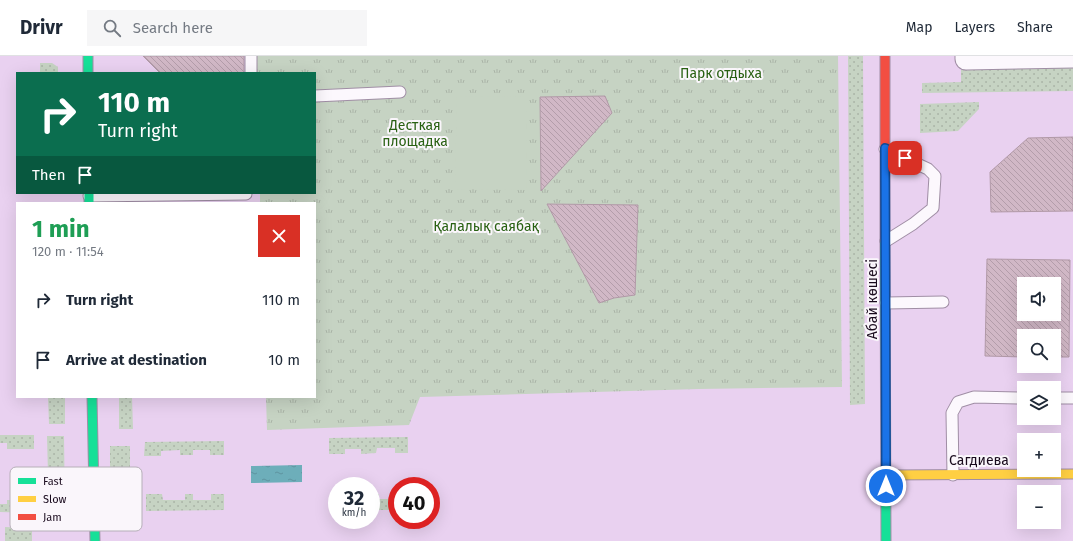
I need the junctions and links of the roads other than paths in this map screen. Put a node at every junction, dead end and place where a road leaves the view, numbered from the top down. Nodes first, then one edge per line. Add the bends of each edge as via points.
1 (88, 56) edge
2 (251, 56) edge
3 (885, 56) edge
4 (966, 56) edge
5 (1073, 57) edge
6 (88, 72) edge
7 (251, 72) edge
8 (400, 92) dead end
9 (316, 96) edge
10 (885, 148) junction
11 (246, 194) edge
12 (89, 197) edge
13 (886, 241) junction
14 (943, 302) dead end
15 (886, 303) junction
16 (92, 398) edge
17 (1017, 398) edge
18 (1061, 398) edge
19 (1073, 398) edge
20 (93, 467) edge
21 (886, 474) junction
22 (1073, 474) edge
23 (953, 475) junction
24 (95, 531) edge
25 (95, 541) edge
26 (886, 541) edge

1 - 6 street
2 - 7 lane
3 - 10 street, Абай көшесі
4 - 5 street via 966,59
8 - 9 lane
10 - 13 street, Абай көшесі
10 - 13 lane via 930,170 935,180 931,211
11 - 12 lane
13 - 15 street, Абай көшесі
14 - 15 lane
15 - 21 street, Абай көшесі
16 - 20 street
17 - 23 lane via 974,397 958,402 952,413
18 - 19 lane
21 - 23 street, Сагдиева
21 - 26 street, Абай көшесі
22 - 23 street, Сагдиева
24 - 25 street

